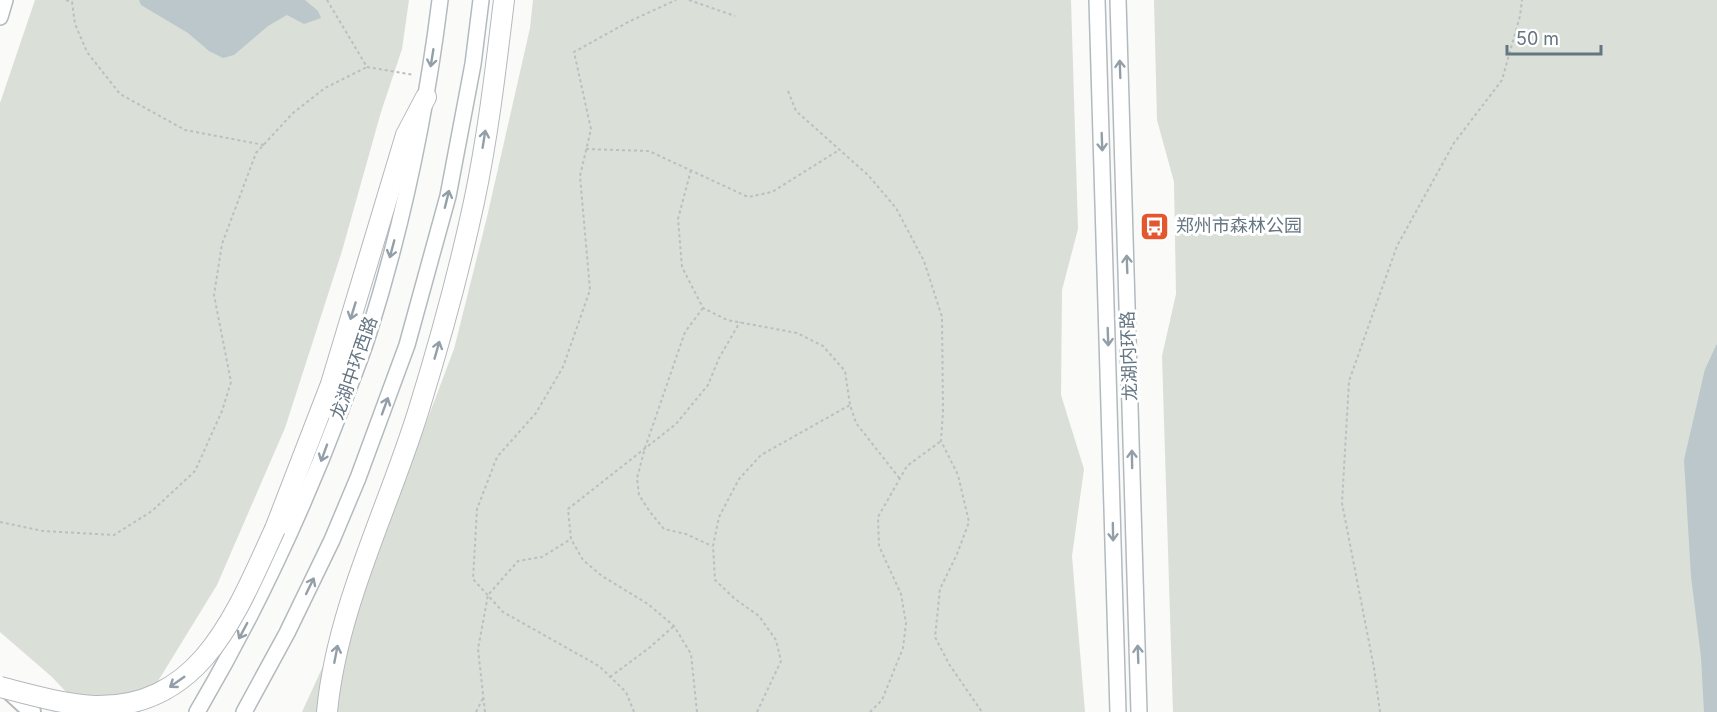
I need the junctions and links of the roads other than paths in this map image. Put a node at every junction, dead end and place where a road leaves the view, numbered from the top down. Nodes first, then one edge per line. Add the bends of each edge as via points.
1 (5, 0) edge
2 (440, 0) edge
3 (481, 0) edge
4 (504, 0) edge
5 (1097, 0) edge
6 (1118, 0) edge
7 (0, 17) edge
8 (427, 88) junction
9 (0, 686) edge
10 (32, 712) edge
11 (61, 712) edge
12 (197, 712) edge
13 (244, 712) edge
14 (327, 712) edge
15 (1118, 712) edge
16 (1139, 712) edge

1 - 7 main road
2 -> 8 main road, 龙湖中环西路
13 -> 3 main road via 332,540 407,345 454,166
14 -> 4 highway via 340,633 419,410 457,274 474,201
5 -> 15 main road, 龙湖内环路
16 -> 6 main road, 龙湖内环路
8 -> 9 highway, bridge via 406,135 331,384 275,529 226,628 189,674 140,702 93,706 59,702
8 -> 12 main road, 龙湖中环西路 via 409,186 369,333 295,524
9 - 10 main road
9 - 11 highway, bridge

